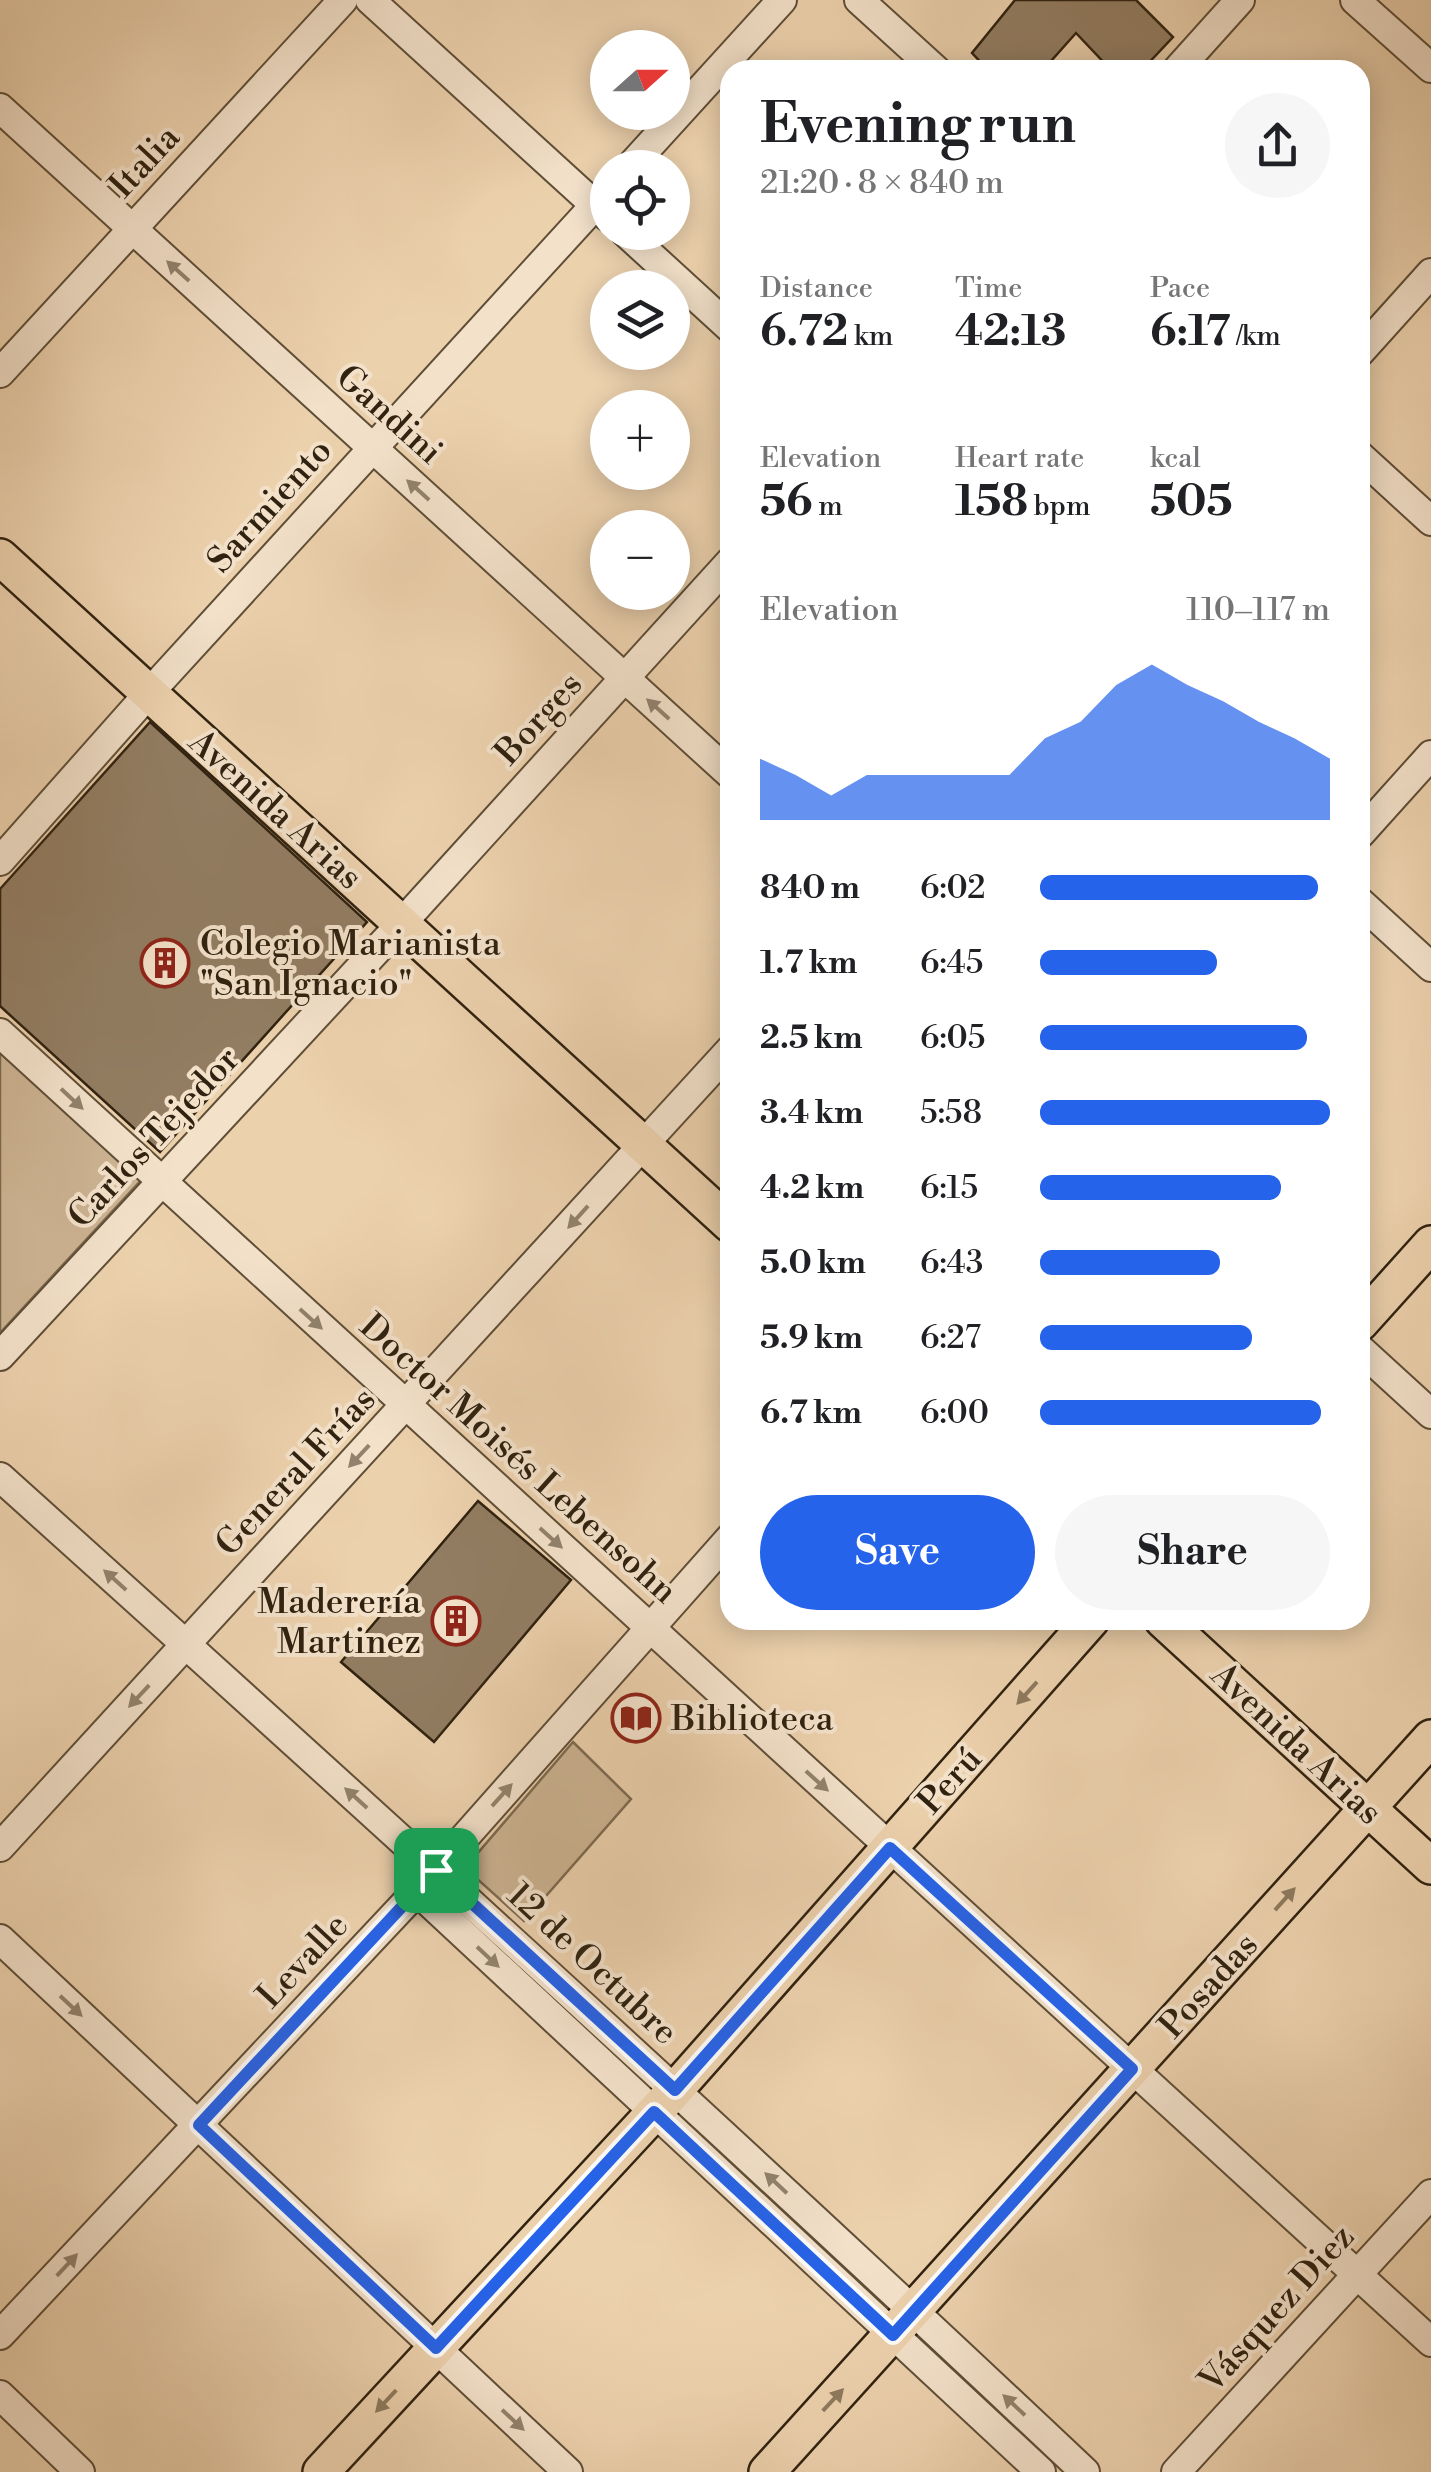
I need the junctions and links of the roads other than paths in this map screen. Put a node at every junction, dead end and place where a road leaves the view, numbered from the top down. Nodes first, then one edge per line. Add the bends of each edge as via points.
1 (344, 0) edge
2 (370, 0) edge
3 (782, 0) edge
4 (859, 0) edge
5 (1240, 0) edge
6 (1355, 0) edge
7 (727, 60) edge
8 (925, 60) edge
9 (1185, 60) edge
10 (720, 68) edge
11 (1431, 68) edge
12 (0, 108) edge
13 (645, 150) edge
14 (590, 193) edge
15 (590, 218) edge
16 (132, 229) junction
17 (645, 250) edge
18 (1431, 273) edge
19 (720, 319) edge
20 (1370, 341) edge
21 (0, 373) edge
22 (372, 448) junction
23 (1370, 465) edge
24 (1431, 521) edge
25 (0, 557) edge
26 (720, 573) edge
27 (624, 678) junction
28 (149, 693) junction
29 (1431, 755) edge
30 (720, 765) edge
31 (1370, 823) edge
32 (0, 860) edge
33 (1370, 911) edge
34 (401, 924) junction
35 (1431, 967) edge
36 (0, 1033) edge
37 (720, 1061) edge
38 (644, 1145) junction
39 (162, 1182) junction
40 (720, 1215) edge
41 (1431, 1244) edge
42 (1370, 1311) edge
43 (0, 1356) edge
44 (1370, 1359) edge
45 (406, 1405) junction
46 (1431, 1414) edge
47 (0, 1477) edge
48 (720, 1549) edge
49 (650, 1628) junction
50 (1083, 1630) edge
51 (1174, 1630) edge
52 (186, 1644) junction
53 (1431, 1738) edge
54 (1366, 1809) junction
55 (0, 1847) edge
56 (890, 1848) junction
57 (1431, 1866) edge
58 (436, 1870) junction
59 (417, 1891) junction
60 (0, 1939) edge
61 (1132, 2069) junction
62 (665, 2101) junction
63 (199, 2125) junction
64 (1431, 2194) edge
65 (1357, 2274) junction
66 (904, 2323) junction
67 (0, 2336) edge
68 (1431, 2342) edge
69 (436, 2348) junction
70 (0, 2395) edge
71 (80, 2472) edge
72 (321, 2472) edge
73 (568, 2472) edge
74 (766, 2472) edge
75 (1040, 2472) edge
76 (1084, 2472) edge
77 (1176, 2472) edge

1 - 16 street, Italia
2 - 14 street
3 - 7 street
4 - 8 street
5 - 9 street
6 - 11 street
10 - 13 street
12 - 16 street, Gandini
15 - 22 street, Sarmiento
16 - 21 street, Italia
22 -> 16 street, Gandini
17 - 19 street
18 - 20 street
27 -> 22 street, Gandini
22 - 28 street, Sarmiento
23 - 24 street
25 - 28 main road, Avenida Arias
26 - 27 street, Borges
30 -> 27 street, Gandini
27 - 34 street, Borges
28 - 32 street, Sarmiento
28 - 34 main road, Avenida Arias
29 - 31 street
33 - 35 street
34 - 38 main road, Avenida Arias
34 - 39 street, Carlos Tejedor
36 -> 39 street, Doctor Moisés Lebensohn
37 - 38 street, General Frías
38 - 40 main road, Avenida Arias
38 -> 45 street, General Frías
39 - 43 street, Carlos Tejedor
39 -> 45 street, Doctor Moisés Lebensohn
41 - 42 main road
44 - 46 street
45 -> 49 street, Doctor Moisés Lebensohn
45 -> 52 street, General Frías
52 -> 47 street, 12 de Octubre
48 - 49 street, Levalle
49 -> 56 street, Doctor Moisés Lebensohn
58 -> 49 street, Levalle
50 -> 56 main road, Perú
51 - 54 main road, Avenida Arias
52 -> 55 street, General Frías
58 -> 52 street, 12 de Octubre
53 - 54 main road, Posadas
54 - 57 main road, Avenida Arias
61 -> 54 main road, Posadas
56 - 61 street, Doctor Moisés Lebensohn
56 - 62 main road, Perú
58 - 59 street, Levalle
58 - 62 street, 12 de Octubre
59 -> 62 street, 12 de Octubre
59 - 63 street, Levalle
60 -> 63 street
61 - 65 street, Doctor Moisés Lebensohn
61 - 66 main road, Posadas
62 - 66 street, 12 de Octubre
62 - 69 main road, Perú
67 -> 63 street, Levalle
63 - 69 street
64 - 65 street, Vásquez Diez
65 - 68 street, Doctor Moisés Lebensohn
65 - 77 street, Vásquez Diez
74 -> 66 main road, Posadas
66 - 75 street, 12 de Octubre
76 -> 66 street, 12 de Octubre
69 -> 72 main road, Perú
69 -> 73 street
70 - 71 street

